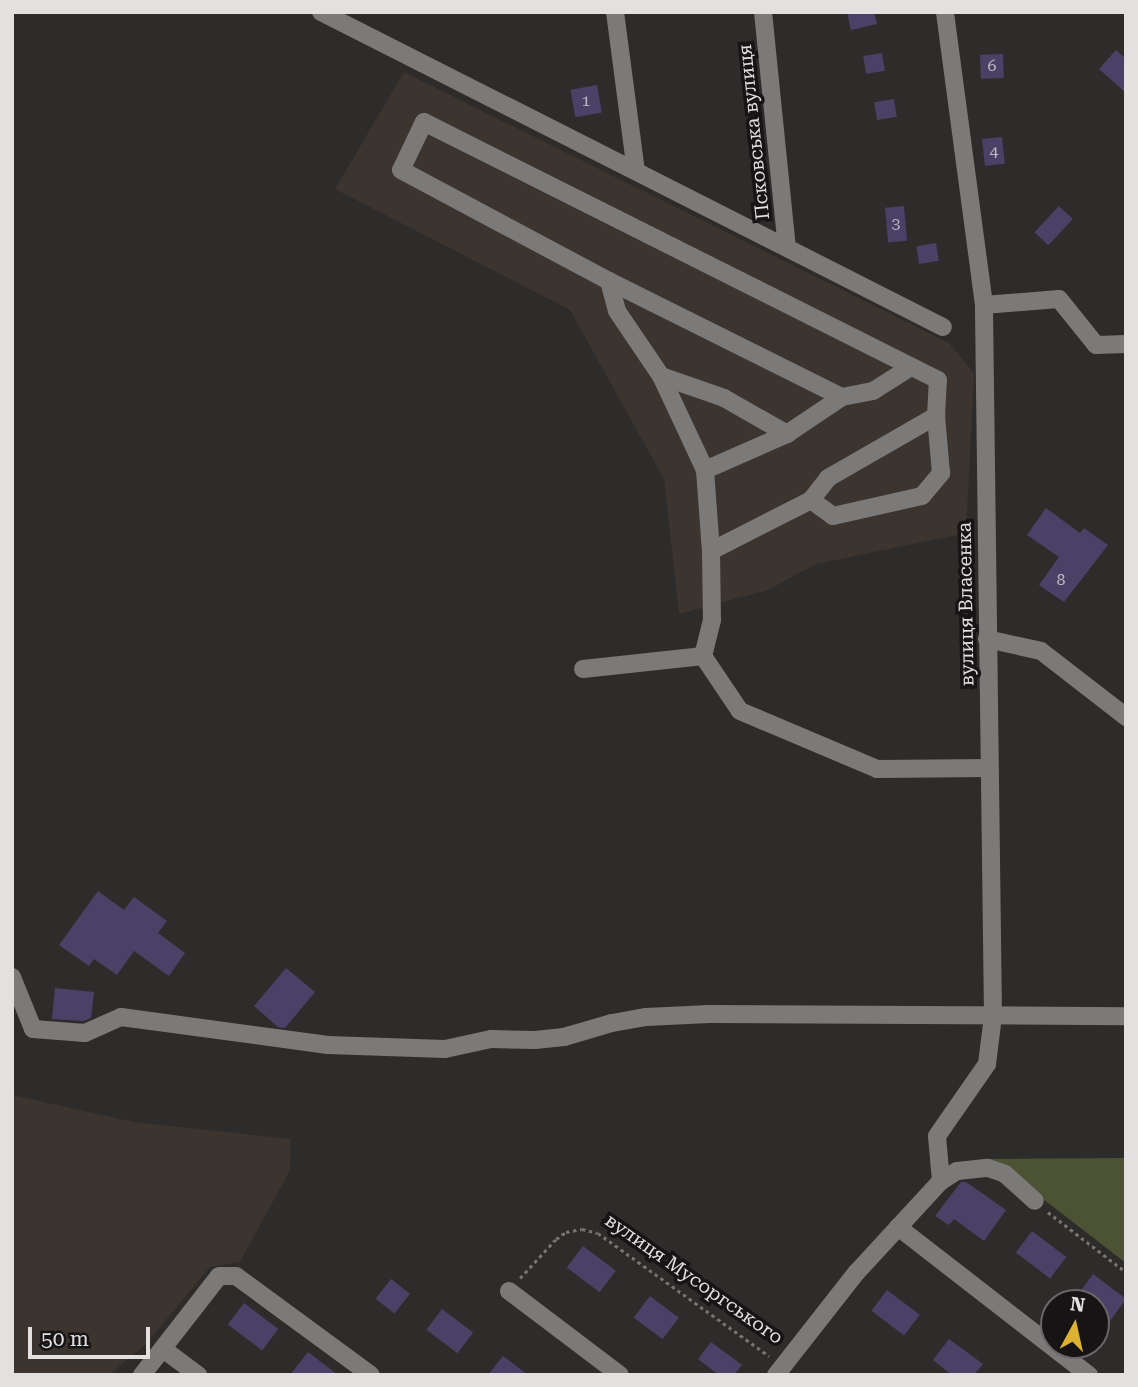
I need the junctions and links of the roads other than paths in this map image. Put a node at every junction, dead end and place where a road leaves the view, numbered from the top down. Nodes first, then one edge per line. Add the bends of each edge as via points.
1 (321, 12) edge
2 (615, 12) edge
3 (763, 12) edge
4 (945, 12) edge
5 (345, 18) edge
6 (636, 171) junction
7 (787, 248) junction
8 (609, 281) junction
9 (984, 305) junction
10 (943, 327) dead end
11 (1126, 345) edge
12 (911, 367) junction
13 (661, 376) junction
14 (842, 397) junction
15 (936, 416) junction
16 (787, 435) junction
17 (705, 470) junction
18 (811, 500) junction
19 (711, 551) junction
20 (987, 639) junction
21 (704, 656) junction
22 (583, 669) dead end
23 (1126, 717) edge
24 (989, 768) junction
25 (12, 977) edge
26 (993, 1016) junction
27 (1126, 1016) edge
28 (941, 1181) junction
29 (1035, 1201) road end
30 (898, 1227) junction
31 (509, 1291) road end
32 (163, 1349) junction
33 (779, 1371) edge
34 (142, 1375) edge
35 (198, 1375) edge
36 (372, 1375) edge
37 (620, 1375) edge
38 (1089, 1375) edge

1 - 5 street
2 - 6 street
3 - 7 street, Псковська вулиця
4 - 9 street, вулиця Власенка
5 - 6 street
6 - 7 street
7 - 10 street
8 - 12 street via 401,170 424,122
8 - 13 street via 617,311
8 - 14 street
9 - 11 street via 1059,299 1096,345
9 - 20 street, вулиця Власенка
12 - 14 street via 873,391
12 - 15 street via 938,380
13 - 16 street via 724,398
13 - 17 street
14 - 16 street
15 - 18 street via 828,478
15 - 18 street via 941,473 922,496 833,516
16 - 17 street
17 - 19 street
18 - 19 street
19 - 21 street via 712,620
20 - 23 street via 1041,651
20 - 24 street, вулиця Власенка
21 - 22 street
21 - 24 street via 740,712 877,769
24 - 26 street, вулиця Власенка
25 - 26 street via 33,1029 85,1033 121,1017 328,1045 446,1049 491,1039 564,1037 612,1023 684,1015
26 - 27 street
26 - 28 street, вулиця Власенка via 986,1064 936,1136
28 - 29 street via 957,1171 988,1168 1005,1174
28 - 30 street
30 - 33 street
30 - 38 street
31 - 37 street
32 - 34 street
32 - 35 street
32 - 36 street via 219,1276 236,1276

